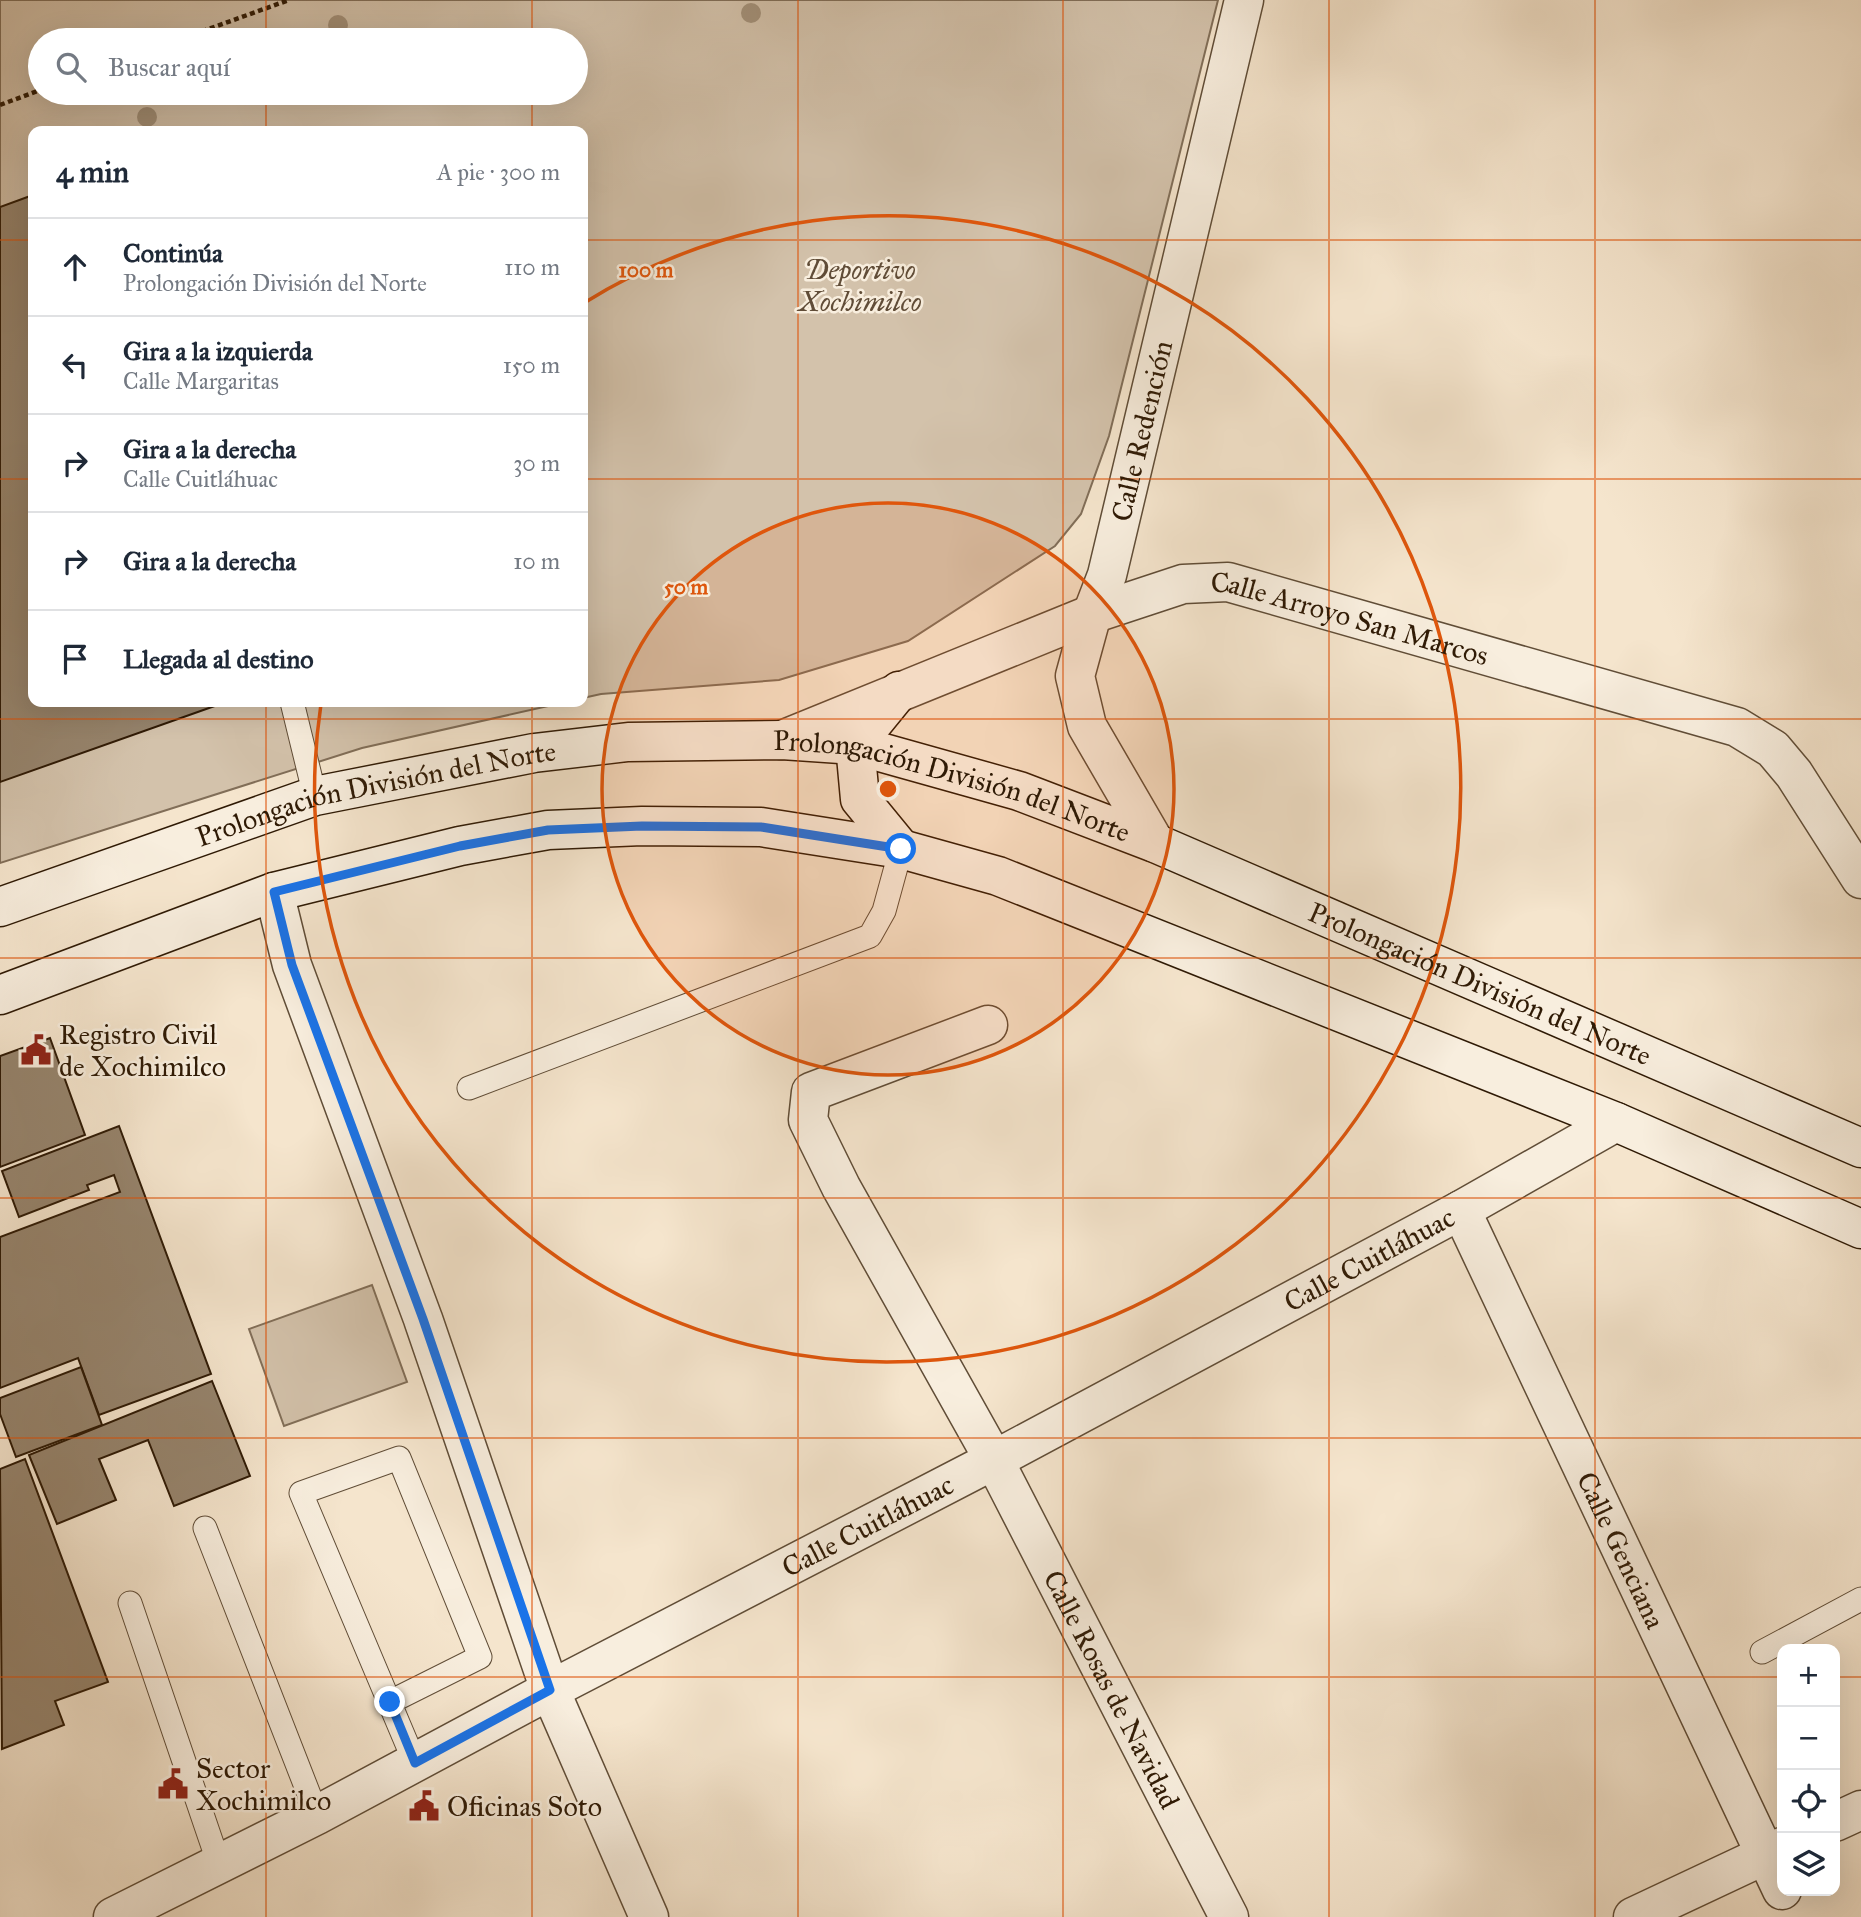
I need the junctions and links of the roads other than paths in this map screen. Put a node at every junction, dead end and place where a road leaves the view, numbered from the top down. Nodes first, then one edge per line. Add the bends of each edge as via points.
1 (1244, 0) edge
2 (1092, 614) junction
3 (899, 691) junction
4 (293, 707) edge
5 (782, 740) junction
6 (855, 745) junction
7 (315, 796) junction
8 (1155, 843) junction
9 (901, 849) junction
10 (1861, 879) edge
11 (274, 892) junction
12 (0, 907) edge
13 (0, 995) edge
14 (988, 1026) dead end
15 (469, 1088) dead end
16 (1616, 1122) junction
17 (1861, 1148) edge
18 (1461, 1210) junction
19 (1861, 1229) edge
20 (994, 1460) junction
21 (205, 1528) dead end
22 (1861, 1599) edge
23 (130, 1603) dead end
24 (1762, 1652) dead end
25 (550, 1690) junction
26 (390, 1702) junction
27 (415, 1763) junction
28 (1861, 1810) edge
29 (317, 1815) junction
30 (1840, 1820) edge
31 (1774, 1851) edge
32 (219, 1864) junction
33 (1786, 1896) edge
34 (113, 1917) edge
35 (649, 1917) edge
36 (1228, 1917) edge
37 (1633, 1917) edge
38 (1795, 1917) edge

1 - 2 street, Calle Redención via 1107,575
2 - 3 street, Calle Arroyo San Marcos
2 - 8 street, Calle Redención via 1075,676 1087,726
2 - 10 street, Calle Arroyo San Marcos via 1183,584 1228,582 1737,727 1773,749 1794,774
3 - 5 street, Calle Arroyo San Marcos
3 - 6 street
4 - 7 lane
5 - 6 street, Prolongación División del Norte
5 - 7 street, Prolongación División del Norte via 628,742 534,752
6 - 8 street, Prolongación División del Norte via 1019,791
6 - 9 street via 860,799
7 - 12 street, Prolongación División del Norte
8 - 17 street, Prolongación División del Norte
9 - 11 street via 761,827 548,830 460,846
9 - 15 lane via 884,911 870,936
9 - 16 street via 999,876
11 - 13 street
11 - 25 street via 292,965 423,1319
14 - 20 street, Calle Rosas de Navidad via 811,1092 808,1119 841,1187
16 - 18 street, Calle Cuitláhuac
16 - 19 street
18 - 20 street, Calle Cuitláhuac
18 - 31 street, Calle Genciana
20 - 25 street, Calle Cuitláhuac
20 - 36 street, Calle Rosas de Navidad
21 - 29 lane
22 - 24 lane
23 - 32 lane
25 - 27 street, Calle Cuitláhuac
25 - 35 street
26 - 26 lane via 302,1493 399,1458 480,1657
26 - 27 lane
27 - 29 street, Calle Cuitláhuac
28 - 30 street
29 - 32 street, Calle Cuitláhuac
31 - 37 street
32 - 34 street, Calle Cuitláhuac
33 - 38 street, Calle Genciana

